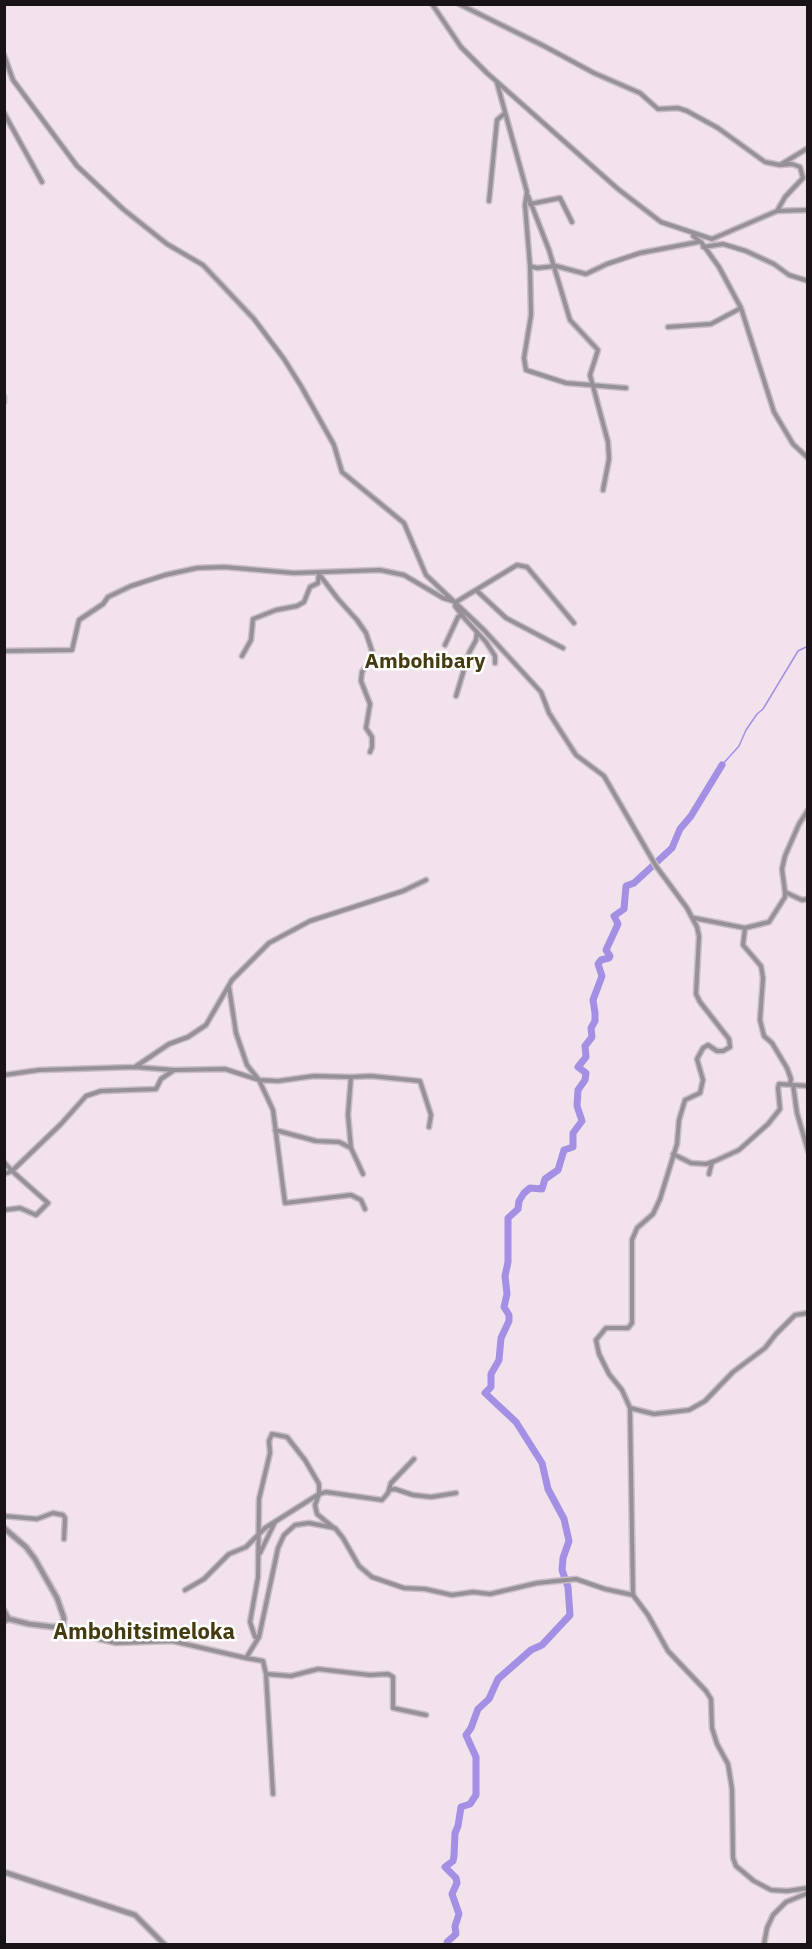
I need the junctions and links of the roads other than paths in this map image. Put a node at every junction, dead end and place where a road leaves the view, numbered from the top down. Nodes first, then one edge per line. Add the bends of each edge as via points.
1 (432, 4) edge
2 (459, 4) edge
3 (4, 55) edge
4 (497, 82) junction
5 (4, 113) edge
6 (504, 114) junction
7 (807, 148) edge
8 (780, 165) junction
9 (807, 171) edge
10 (803, 178) junction
11 (42, 182) dead end
12 (527, 192) junction
13 (489, 201) dead end
14 (530, 204) junction
15 (807, 210) edge
16 (777, 211) junction
17 (572, 222) dead end
18 (691, 233) junction
19 (699, 242) junction
20 (703, 247) junction
21 (530, 266) junction
22 (554, 267) junction
23 (807, 281) edge
24 (741, 308) junction
25 (668, 327) dead end
26 (593, 387) junction
27 (626, 388) dead end
28 (4, 397) edge
29 (4, 402) edge
30 (807, 458) edge
31 (603, 490) dead end
32 (319, 573) junction
33 (476, 590) junction
34 (456, 602) junction
35 (462, 615) junction
36 (574, 623) dead end
37 (477, 631) junction
38 (445, 645) dead end
39 (563, 648) dead end
40 (4, 651) edge
41 (243, 656) dead end
42 (495, 663) dead end
43 (456, 696) dead end
44 (370, 752) dead end
45 (807, 810) edge
46 (426, 880) dead end
47 (785, 892) junction
48 (807, 899) edge
49 (693, 918) junction
50 (745, 928) junction
51 (229, 986) junction
52 (135, 1067) junction
53 (174, 1070) junction
54 (4, 1075) edge
55 (351, 1077) junction
56 (259, 1080) junction
57 (792, 1085) junction
58 (807, 1086) edge
59 (429, 1127) dead end
60 (274, 1130) junction
61 (351, 1148) junction
62 (807, 1151) edge
63 (673, 1154) junction
64 (4, 1162) edge
65 (712, 1162) junction
66 (12, 1171) junction
67 (4, 1174) edge
68 (363, 1174) dead end
69 (709, 1174) dead end
70 (366, 1209) dead end
71 (4, 1210) edge
72 (807, 1313) edge
73 (630, 1408) junction
74 (414, 1459) dead end
75 (388, 1490) junction
76 (456, 1493) dead end
77 (319, 1494) junction
78 (4, 1516) edge
79 (276, 1521) junction
80 (4, 1528) edge
81 (335, 1528) junction
82 (259, 1534) junction
83 (64, 1539) dead end
84 (260, 1553) junction
85 (185, 1590) dead end
86 (633, 1595) junction
87 (4, 1610) edge
88 (7, 1620) edge
89 (63, 1625) junction
90 (259, 1637) junction
91 (246, 1658) junction
92 (266, 1674) junction
93 (426, 1715) dead end
94 (273, 1794) dead end
95 (4, 1872) edge
96 (807, 1888) edge
97 (807, 1893) edge
98 (164, 1944) edge
99 (764, 1944) edge

1 - 4 street via 461,47
2 - 8 street via 640,93 658,109 687,111 765,162
3 - 34 street via 13,80 92,181 167,244 203,265 254,319 301,386 334,445 342,472 404,523 426,575
4 - 6 street
4 - 18 street via 618,189 661,222
5 - 11 street
6 - 12 street
6 - 13 street via 497,120
7 - 8 street
8 - 10 street via 800,167
9 - 10 street
10 - 16 street
12 - 14 street
12 - 21 street
14 - 17 street via 560,198
14 - 22 street
15 - 16 street
16 - 18 street via 712,239
18 - 19 street
19 - 20 street
19 - 22 street via 640,253 586,274
20 - 23 street via 723,244 746,251
20 - 24 street via 719,267
21 - 22 street
21 - 26 street via 526,370
22 - 26 street via 570,320 598,350 590,375
24 - 25 street via 711,324
24 - 30 street via 774,412 793,444
26 - 27 street
26 - 31 street via 608,442
28 - 29 street
32 - 34 street via 380,570 404,575
32 - 40 street via 224,567 165,575 108,597 79,620 72,650
32 - 41 street via 318,583 310,587 304,602 253,619 251,640
32 - 44 street via 366,633 372,651 361,681 370,704 366,728 372,737
33 - 34 street
33 - 36 street via 517,565 527,567
33 - 39 street via 506,618
34 - 35 street
34 - 49 street via 540,692 576,755 603,776
35 - 37 street
35 - 38 street
37 - 42 street via 491,649
37 - 43 street
45 - 47 street via 785,856
46 - 51 street via 310,921 269,943
47 - 48 street
47 - 50 street via 769,922
49 - 50 street
49 - 63 street via 699,936 696,994 729,1039 729,1047 717,1051 708,1045 697,1059 702,1087 700,1093 685,1100
50 - 57 street via 742,945 761,966 760,1020 764,1036 787,1068
51 - 52 street via 206,1025
51 - 56 street via 236,1033 247,1065
52 - 53 street
52 - 54 street
53 - 56 street via 225,1069
53 - 66 street via 161,1078 156,1089 101,1091 86,1096
55 - 56 street
55 - 59 street via 420,1081 430,1115
55 - 61 street
56 - 60 street via 273,1110
57 - 58 street
57 - 62 street
57 - 65 street via 779,1084 780,1107 768,1124 739,1149
60 - 61 street via 339,1142
60 - 70 street via 285,1203 351,1195 361,1200
61 - 68 street
63 - 65 street via 691,1163
63 - 73 street via 657,1206 637,1228 632,1240 632,1323 628,1328 606,1328 596,1340 598,1354
64 - 66 street
65 - 69 street
66 - 67 street
66 - 71 street via 48,1203 36,1215 20,1208
72 - 73 street via 795,1316 765,1348 733,1371 705,1401 689,1410 654,1414
73 - 86 street
74 - 75 street
75 - 76 street via 431,1497
75 - 77 street via 382,1500
77 - 79 street
77 - 81 street via 317,1514
77 - 82 street via 319,1484 295,1446 287,1437 272,1434 259,1499
78 - 83 street via 37,1519 53,1513 63,1515
79 - 82 street
79 - 84 street
80 - 89 street via 35,1559 57,1598
81 - 86 street via 359,1566 372,1578 404,1588 452,1595 490,1594 576,1579
81 - 90 street via 309,1523 295,1525 284,1535 272,1568
82 - 84 street
82 - 85 street
84 - 90 street via 250,1622 255,1637
86 - 96 street via 668,1652 711,1699 712,1728 728,1764 732,1790 736,1866 771,1890
87 - 88 street
88 - 89 street
89 - 91 street via 68,1632 116,1643 172,1641
90 - 91 street
91 - 92 street via 263,1661
92 - 93 street via 291,1676 318,1669 388,1674 393,1677 393,1708
92 - 94 street
95 - 98 street via 135,1915
97 - 99 street via 786,1902 773,1915

